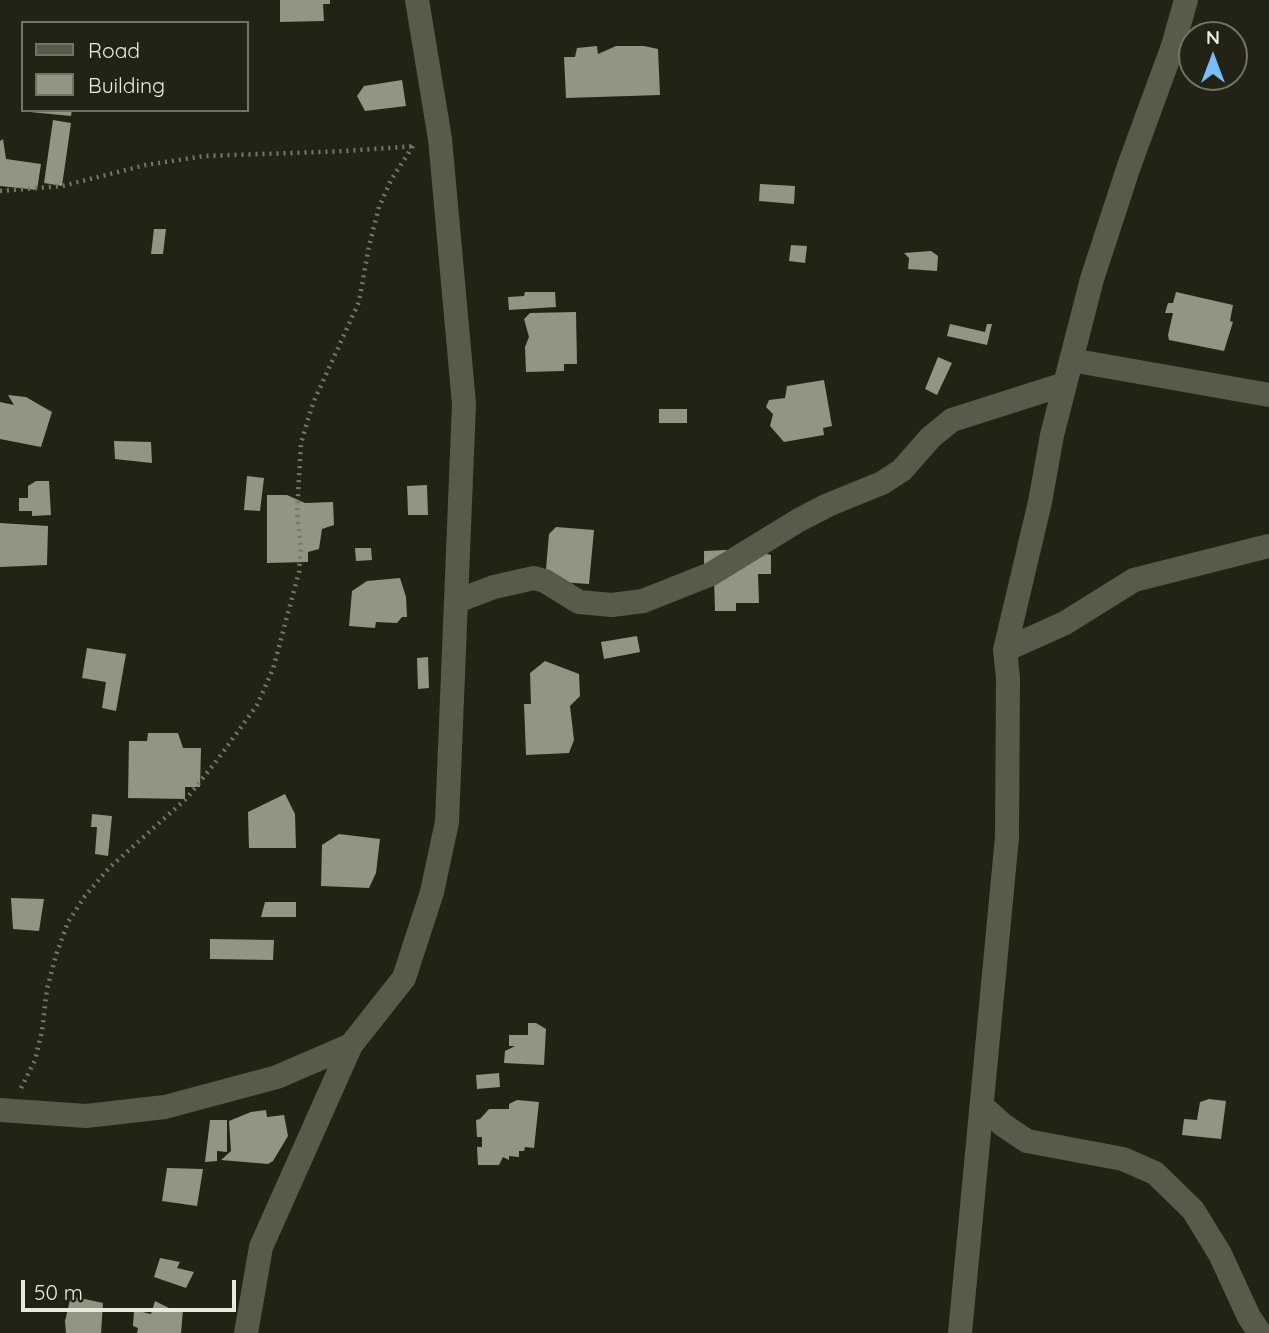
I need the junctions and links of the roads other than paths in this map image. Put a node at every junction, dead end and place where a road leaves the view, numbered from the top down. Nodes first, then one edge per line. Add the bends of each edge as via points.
1 (417, 0) edge
2 (1186, 0) edge
3 (1071, 360) junction
4 (1065, 384) junction
5 (1269, 395) edge
6 (1269, 546) edge
7 (457, 601) junction
8 (1005, 650) junction
9 (351, 1045) junction
10 (982, 1105) junction
11 (5, 1110) edge
12 (246, 1333) edge
13 (960, 1333) edge
14 (1260, 1333) edge

1 - 7 street via 440,139 464,404
2 - 3 street via 1092,279
3 - 4 street
3 - 5 street
4 - 7 street via 952,420 930,437 902,470 882,483 799,520 711,574 643,601 612,605 579,602 534,578
4 - 8 street
6 - 8 street via 1134,580 1065,623
7 - 9 street via 447,822 432,892 404,978
8 - 10 street via 1007,837
9 - 11 street via 277,1077 165,1107 86,1116
9 - 12 street via 261,1247
10 - 13 street
10 - 14 street via 1027,1141 1124,1159 1155,1173 1192,1210

